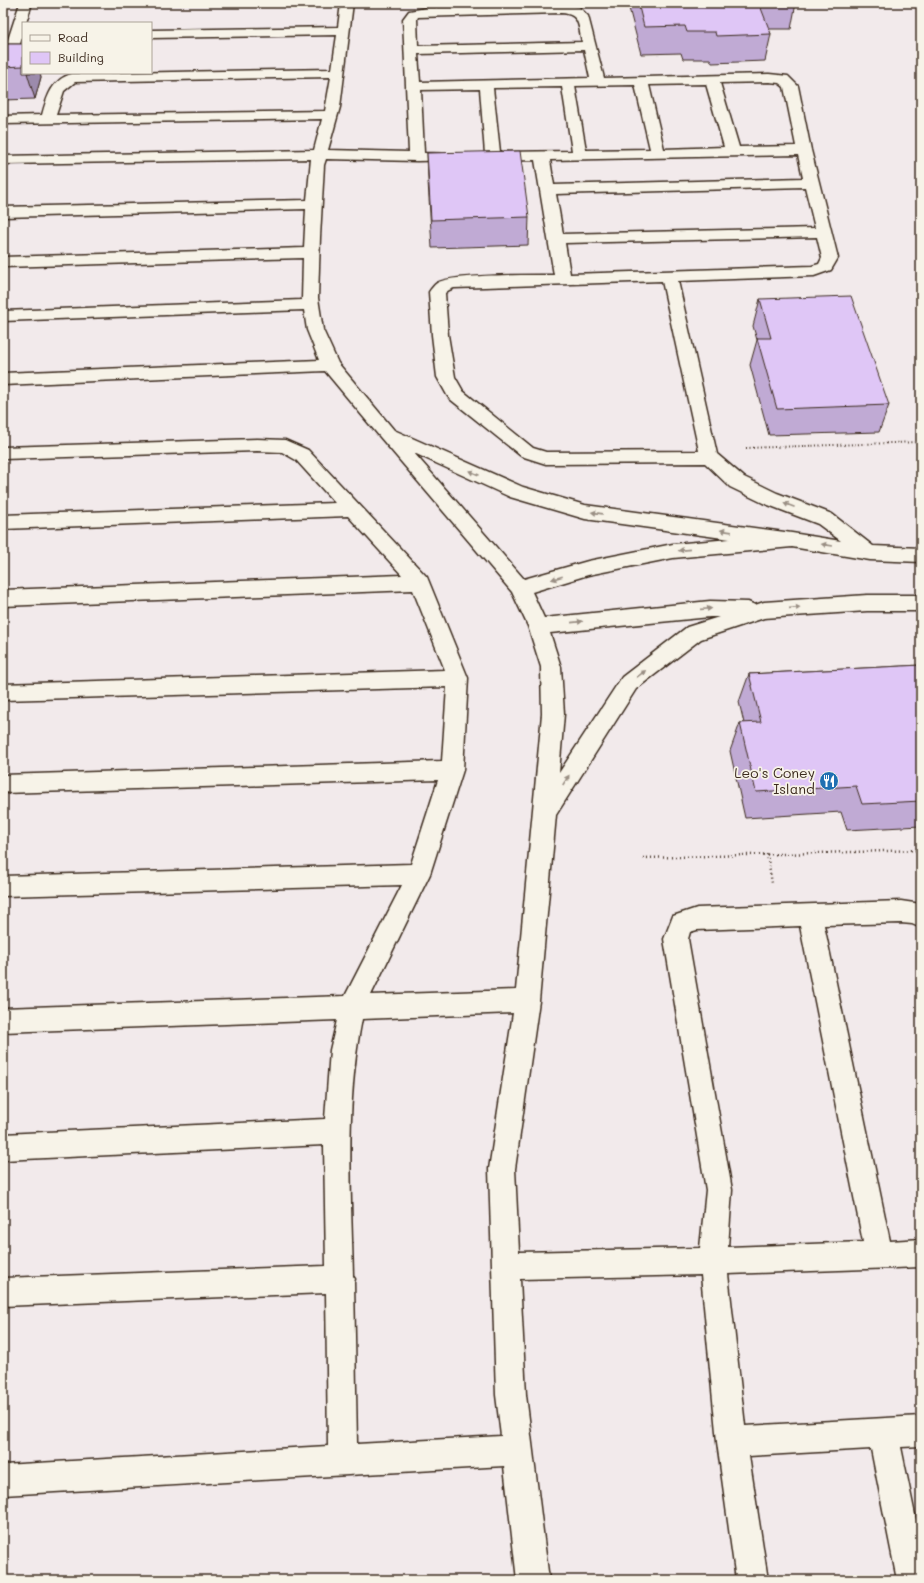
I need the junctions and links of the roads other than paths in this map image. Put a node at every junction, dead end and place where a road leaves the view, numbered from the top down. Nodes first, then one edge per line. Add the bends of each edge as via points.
1 (26, 3) edge
2 (347, 3) edge
3 (344, 30) junction
4 (152, 34) edge
5 (19, 36) edge
6 (589, 46) junction
7 (411, 50) junction
8 (338, 73) junction
9 (3, 77) edge
10 (712, 79) junction
11 (641, 81) junction
12 (598, 82) junction
13 (568, 83) junction
14 (486, 84) junction
15 (413, 86) junction
16 (331, 115) junction
17 (3, 120) edge
18 (48, 120) junction
19 (804, 150) junction
20 (733, 152) junction
21 (320, 154) junction
22 (658, 154) junction
23 (580, 156) junction
24 (417, 157) junction
25 (493, 157) junction
26 (542, 157) junction
27 (3, 160) edge
28 (812, 182) junction
29 (548, 190) junction
30 (314, 204) junction
31 (3, 212) edge
32 (824, 232) junction
33 (556, 239) junction
34 (312, 253) junction
35 (3, 262) edge
36 (669, 276) junction
37 (563, 279) junction
38 (311, 304) junction
39 (3, 316) edge
40 (330, 365) junction
41 (3, 379) edge
42 (386, 433) junction
43 (3, 453) edge
44 (709, 457) junction
45 (354, 509) junction
46 (3, 522) edge
47 (792, 540) junction
48 (870, 553) junction
49 (921, 555) edge
50 (420, 582) junction
51 (520, 588) junction
52 (3, 598) edge
53 (921, 603) edge
54 (764, 610) junction
55 (538, 626) junction
56 (458, 678) junction
57 (3, 692) edge
58 (452, 770) junction
59 (3, 784) edge
60 (545, 813) junction
61 (419, 874) junction
62 (3, 886) edge
63 (810, 915) junction
64 (921, 917) edge
65 (527, 1001) junction
66 (352, 1007) junction
67 (3, 1020) edge
68 (337, 1131) junction
69 (3, 1147) edge
70 (921, 1253) edge
71 (879, 1254) junction
72 (713, 1261) junction
73 (506, 1266) junction
74 (341, 1279) junction
75 (3, 1292) edge
76 (921, 1431) edge
77 (883, 1433) junction
78 (732, 1442) junction
79 (518, 1450) junction
80 (343, 1461) junction
81 (3, 1480) edge
82 (533, 1580) edge
83 (752, 1580) edge
84 (913, 1580) edge

1 - 5 lane
2 - 3 lane
3 - 4 lane
3 - 8 lane
5 - 9 lane
6 - 7 lane
6 - 7 lane via 582,16 574,10 545,9 414,14 410,20
6 - 12 lane
7 - 15 lane
8 - 16 lane
8 - 18 lane via 72,78 58,87
10 - 11 lane
10 - 19 lane via 783,79 791,86
10 - 20 lane
11 - 12 lane
11 - 22 lane
12 - 13 lane
13 - 14 lane
13 - 23 lane
14 - 15 lane
14 - 25 lane
15 - 24 lane
16 - 18 lane
16 - 21 lane
17 - 18 lane
19 - 20 lane
19 - 28 lane
20 - 22 lane
21 - 24 lane
21 - 27 lane
21 - 30 lane
22 - 23 lane
23 - 26 lane
24 - 25 lane
25 - 26 lane
26 - 29 lane
28 - 29 lane
28 - 32 lane
29 - 33 lane
30 - 31 lane
30 - 34 lane
32 - 33 lane
32 - 36 lane via 830,258 825,267 814,272
33 - 37 lane
34 - 35 lane
34 - 38 lane
36 - 37 lane
36 - 44 lane
37 - 44 lane via 454,283 443,286 437,292 446,377 456,395 527,452 546,458
38 - 39 lane
38 - 40 lane via 315,330
40 - 41 lane
40 - 42 lane
47 -> 42 lane via 585,512 517,492
42 - 51 lane
43 - 45 lane via 285,446 302,455
48 -> 44 lane via 825,520 737,482
45 - 46 lane
45 - 50 lane
48 -> 47 lane
47 -> 51 lane via 673,551 588,568
48 - 49 lane
50 - 52 lane
50 - 56 lane
51 - 55 lane
54 -> 53 lane via 867,603
55 -> 54 lane via 710,609
60 -> 54 lane via 629,683 694,633
55 - 60 lane via 551,667 552,683 553,714
56 - 57 lane
56 - 58 lane
58 - 59 lane
58 - 61 lane
60 - 65 lane
61 - 62 lane
61 - 66 lane
63 - 64 lane via 901,912 918,914
63 - 71 lane
63 - 72 lane via 697,919 682,924 676,938 719,1190
65 - 66 lane
65 - 73 lane via 502,1169
66 - 67 lane
66 - 68 lane via 343,1050
68 - 69 lane
68 - 74 lane
70 - 71 lane
71 - 72 lane
72 - 73 lane
72 - 78 lane
73 - 79 lane via 511,1395
74 - 75 lane
74 - 80 lane
76 - 77 lane
77 - 78 lane
77 - 84 lane
78 - 83 lane
79 - 80 lane
79 - 82 lane
80 - 81 lane

